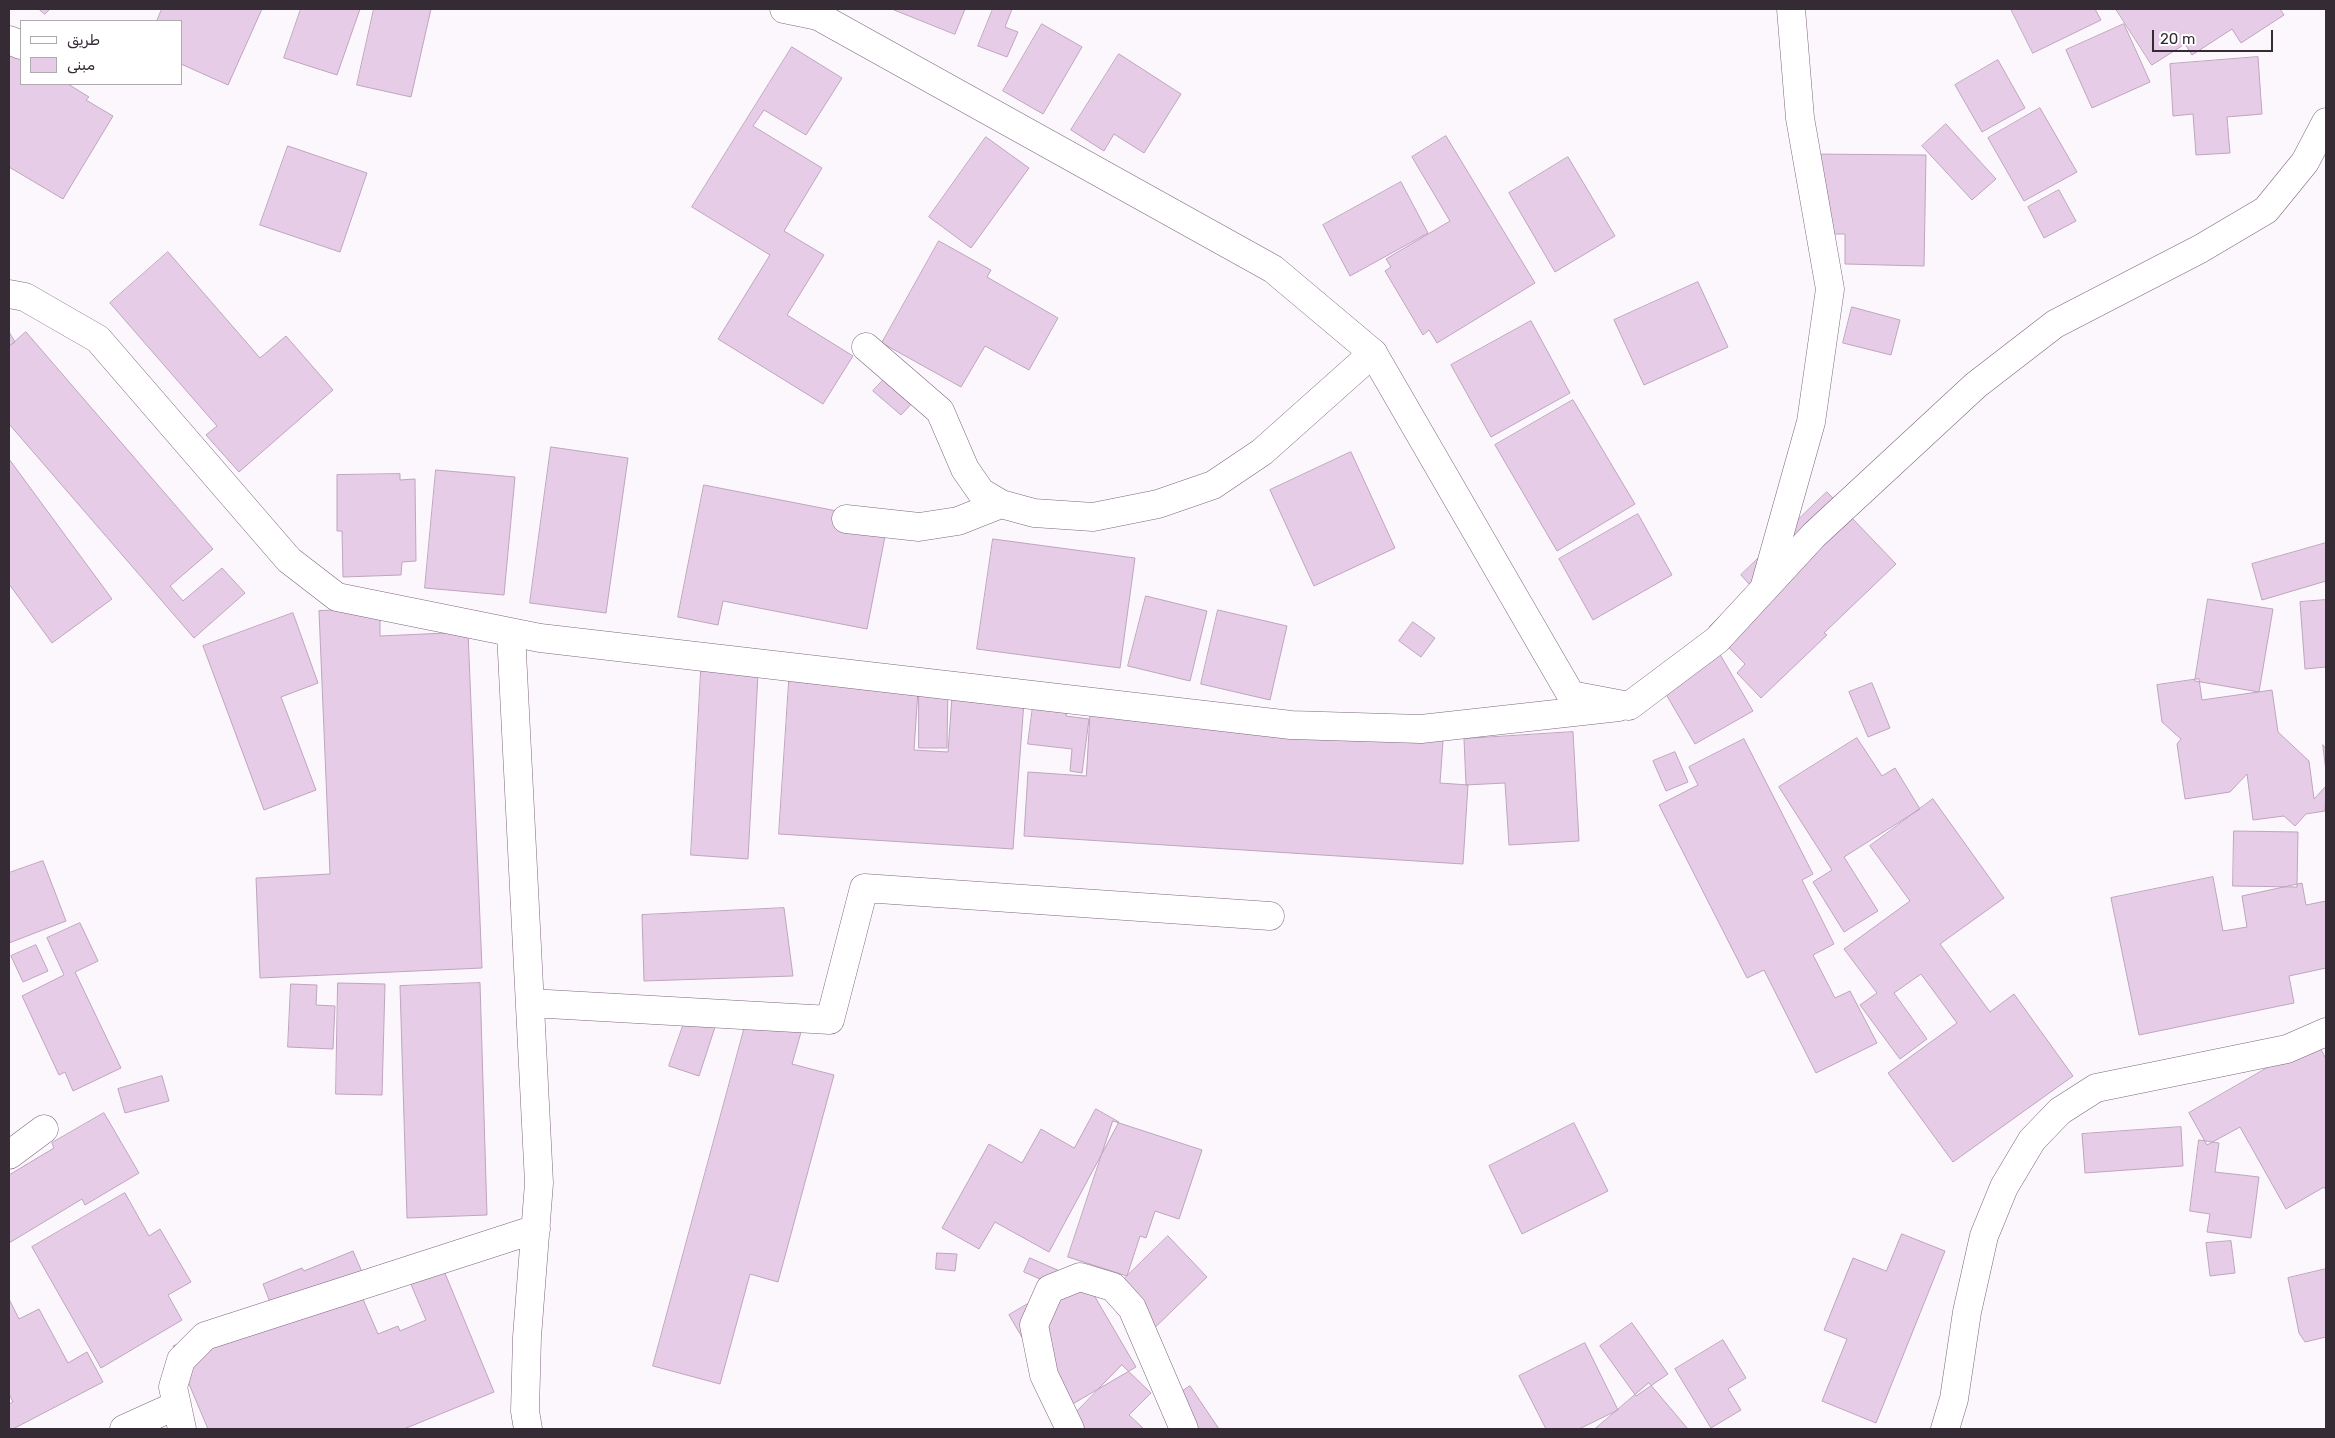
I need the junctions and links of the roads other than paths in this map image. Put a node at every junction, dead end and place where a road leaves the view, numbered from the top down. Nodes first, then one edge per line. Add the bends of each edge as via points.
1 (784, 9) edge
2 (1791, 9) edge
3 (2326, 122) edge
4 (9, 294) edge
5 (866, 347) dead end
6 (1372, 353) junction
7 (1001, 504) junction
8 (846, 519) dead end
9 (1764, 589) junction
10 (511, 633) junction
11 (1629, 706) junction
12 (1270, 916) dead end
13 (530, 1003) junction
14 (2326, 1032) edge
15 (44, 1129) dead end
16 (9, 1155) edge
17 (536, 1229) junction
18 (179, 1417) edge
19 (124, 1429) edge
20 (528, 1429) edge
21 (1070, 1429) edge
22 (1184, 1429) edge
23 (1945, 1429) edge

1 - 6 street via 818,16 1273,269
2 - 9 street via 1800,118 1830,289 1811,422
3 - 9 street via 2305,162 2266,210 2200,249 2055,324 1976,385 1814,535
4 - 10 street via 25,297 98,339 289,560 337,597
5 - 7 street via 940,411 964,469 981,492
6 - 7 street via 1262,452 1213,485 1158,504 1093,517 1034,513
6 - 11 street via 1571,695
7 - 8 street via 958,520 919,527
9 - 11 street via 1717,640
10 - 11 street via 1291,725 1421,729
10 - 13 street
12 - 13 street via 864,888 830,1020
13 - 17 street via 539,1183
14 - 23 street via 2287,1050 2096,1088 2060,1111 2038,1134 2004,1187 1984,1236 1967,1312 1954,1399
15 - 16 street
17 - 18 street via 204,1336 181,1360 173,1387
17 - 20 street via 527,1337 525,1411
18 - 19 street
21 - 22 street via 1044,1375 1034,1325 1050,1289 1080,1277 1113,1287 1132,1308

